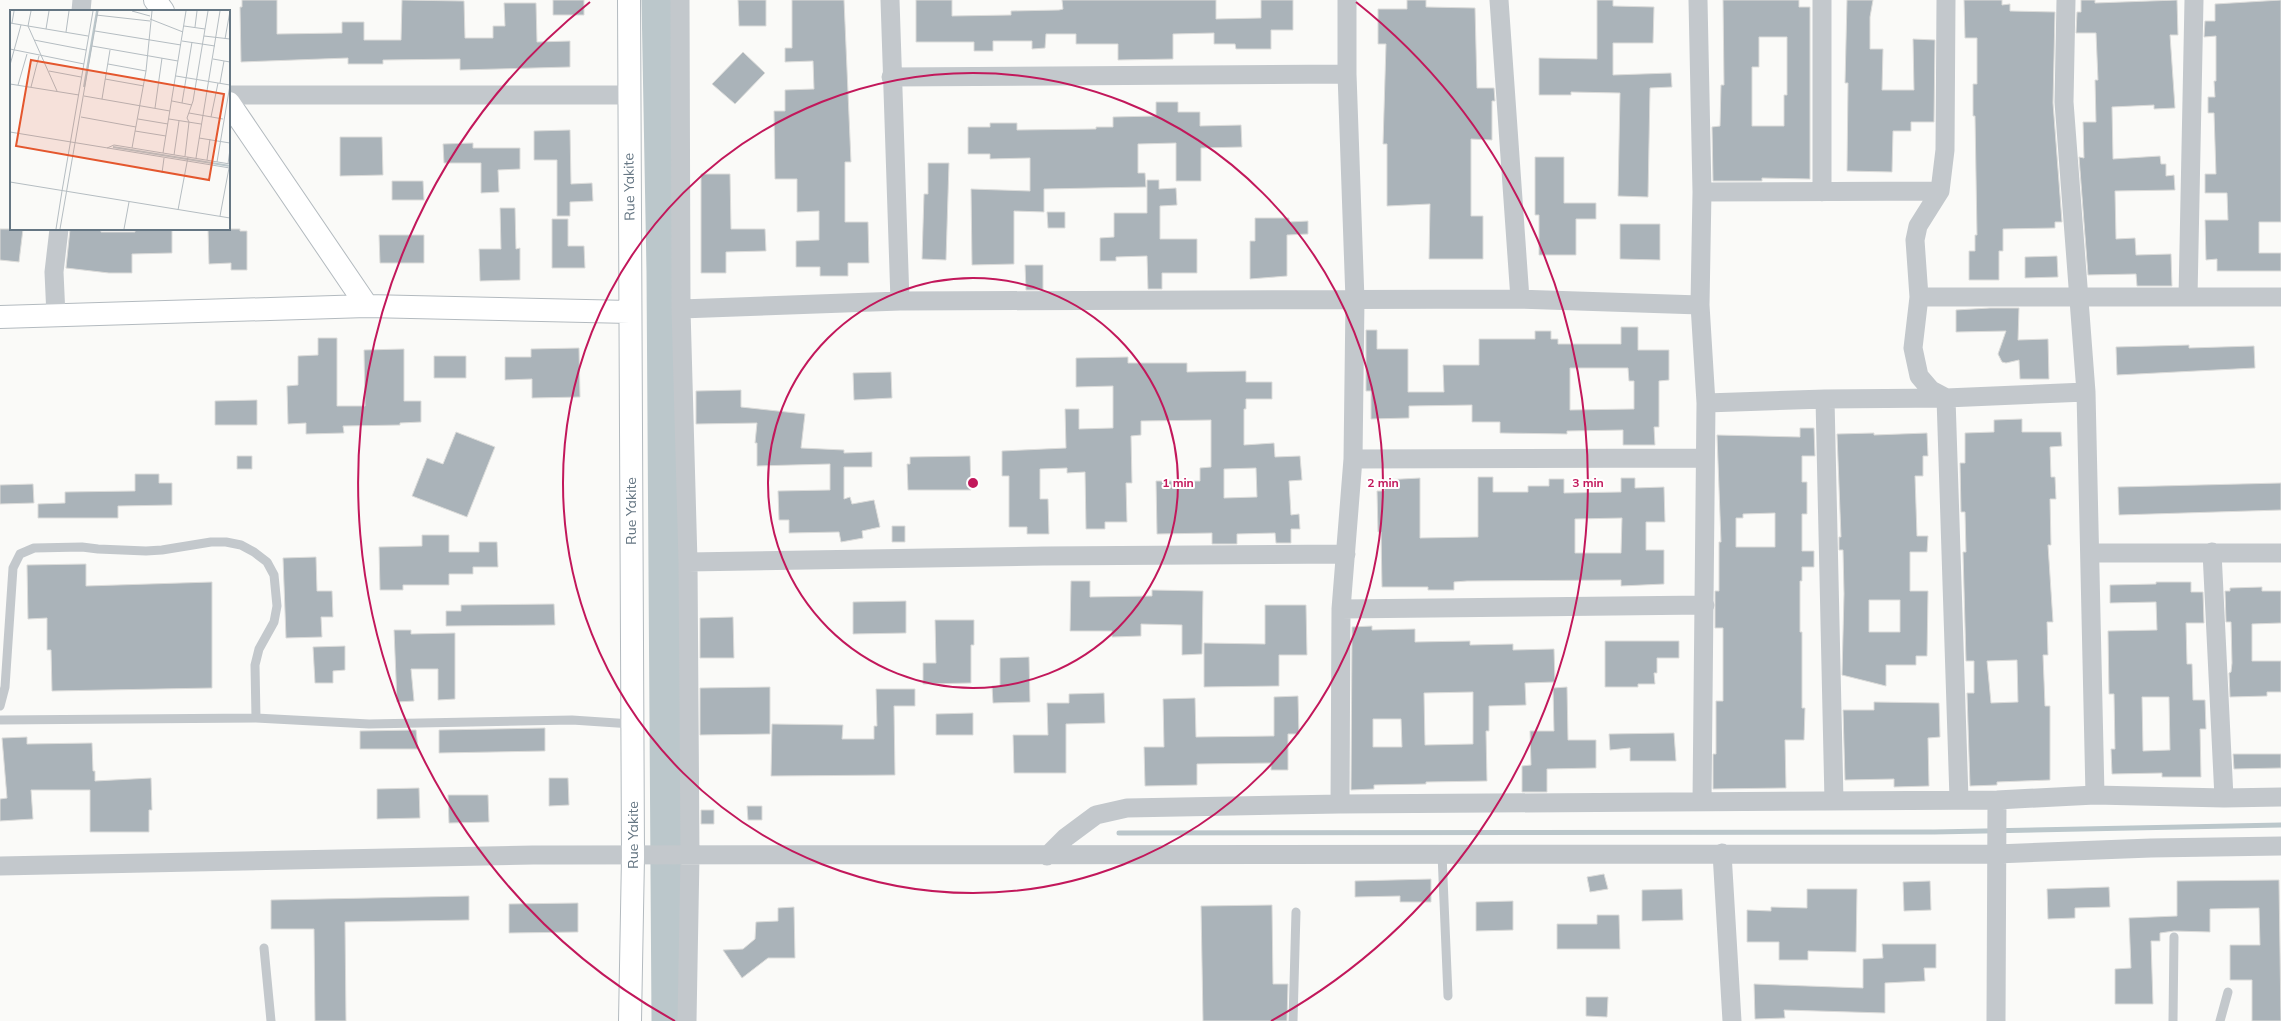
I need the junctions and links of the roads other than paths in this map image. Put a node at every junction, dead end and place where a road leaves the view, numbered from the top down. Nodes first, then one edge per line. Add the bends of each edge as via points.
1 (155, 0) edge
2 (629, 0) edge
3 (680, 0) edge
4 (890, 0) edge
5 (1347, 0) edge
6 (1499, 0) edge
7 (1698, 0) edge
8 (1822, 0) edge
9 (1946, 0) edge
10 (2066, 0) edge
11 (2194, 0) edge
12 (162, 10) edge
13 (1347, 74) junction
14 (892, 76) junction
15 (628, 94) junction
16 (230, 95) edge
17 (230, 104) edge
18 (1940, 191) junction
19 (1702, 192) junction
20 (1822, 192) junction
21 (58, 230) edge
22 (1920, 297) junction
23 (2080, 297) junction
24 (2188, 297) junction
25 (2281, 297) edge
26 (1520, 299) junction
27 (1355, 300) junction
28 (900, 301) junction
29 (1700, 305) junction
30 (366, 306) junction
31 (681, 309) junction
32 (630, 312) junction
33 (56, 316) junction
34 (0, 317) edge
35 (2086, 392) junction
36 (1946, 398) junction
37 (1826, 399) junction
38 (1706, 403) junction
39 (1704, 458) junction
40 (1353, 459) junction
41 (2212, 552) junction
42 (2091, 553) junction
43 (2281, 553) edge
44 (1346, 554) junction
45 (688, 562) junction
46 (1705, 605) junction
47 (1341, 609) junction
48 (0, 706) edge
49 (256, 718) junction
50 (0, 720) edge
51 (632, 724) junction
52 (2095, 794) junction
53 (2281, 797) edge
54 (2224, 798) junction
55 (1959, 799) junction
56 (1997, 800) junction
57 (1702, 801) junction
58 (1834, 801) junction
59 (1340, 804) junction
60 (2281, 846) edge
61 (1722, 853) junction
62 (1442, 854) junction
63 (1996, 854) junction
64 (690, 856) junction
65 (1047, 856) junction
66 (633, 857) junction
67 (0, 866) edge
68 (1296, 912) dead end
69 (2174, 937) dead end
70 (264, 948) dead end
71 (2228, 992) dead end
72 (1448, 996) dead end
73 (271, 1021) edge
74 (630, 1021) edge
75 (687, 1021) edge
76 (1293, 1021) edge
77 (1732, 1021) edge
78 (1996, 1021) edge
79 (2173, 1021) edge
80 (2220, 1021) edge

1 - 12 main road
2 - 15 main road, Rue Yakite
3 - 31 street
4 - 14 street
5 - 13 street
6 - 26 street
7 - 19 street
8 - 20 street
9 - 18 street via 1945,150
10 - 23 street via 2064,102
11 - 24 street
13 - 14 street
13 - 27 street
14 - 28 street
15 - 16 street
15 - 32 main road, Rue Yakite
17 - 30 main road
18 - 20 street
18 - 22 street via 1918,226 1915,240
19 - 20 street
19 - 29 street
21 - 33 street via 54,272
22 - 23 street
22 - 36 street via 1913,348 1919,376 1931,390
23 - 24 street
23 - 35 street
24 - 25 street
26 - 27 street
26 - 29 street
27 - 28 street
27 - 40 street
28 - 31 street
29 - 38 street
30 - 32 main road
30 - 33 main road
31 - 45 street
32 - 51 main road, Rue Yakite
33 - 34 main road
35 - 36 street
35 - 42 street
36 - 37 street
36 - 55 street
37 - 38 street
37 - 58 street
38 - 39 street
39 - 40 street
39 - 46 street
40 - 44 street
41 - 42 street
41 - 43 street
41 - 54 street
42 - 52 street
44 - 45 street
44 - 47 street
45 - 64 street
46 - 47 street
46 - 57 street
47 - 59 street
48 - 49 lane via 5,687 13,568 20,554 34,548 82,547 146,551 226,542 241,545 267,562 274,575 277,606 274,622 259,649 255,665
49 - 50 lane
49 - 51 lane via 369,724 572,720
51 - 66 main road, Rue Yakite
52 - 54 street
52 - 56 street
53 - 54 street
55 - 56 street
55 - 58 street
56 - 63 street
57 - 58 street
57 - 59 street
59 - 65 street via 1127,808 1096,815 1065,838
60 - 63 street
61 - 62 street
61 - 63 street
61 - 77 street
62 - 65 street
62 - 72 lane
63 - 78 street
64 - 65 street
64 - 66 street
64 - 75 street
66 - 67 street via 533,855
66 - 74 main road, Rue Yakite
68 - 76 lane
69 - 79 lane
70 - 73 lane
71 - 80 lane

